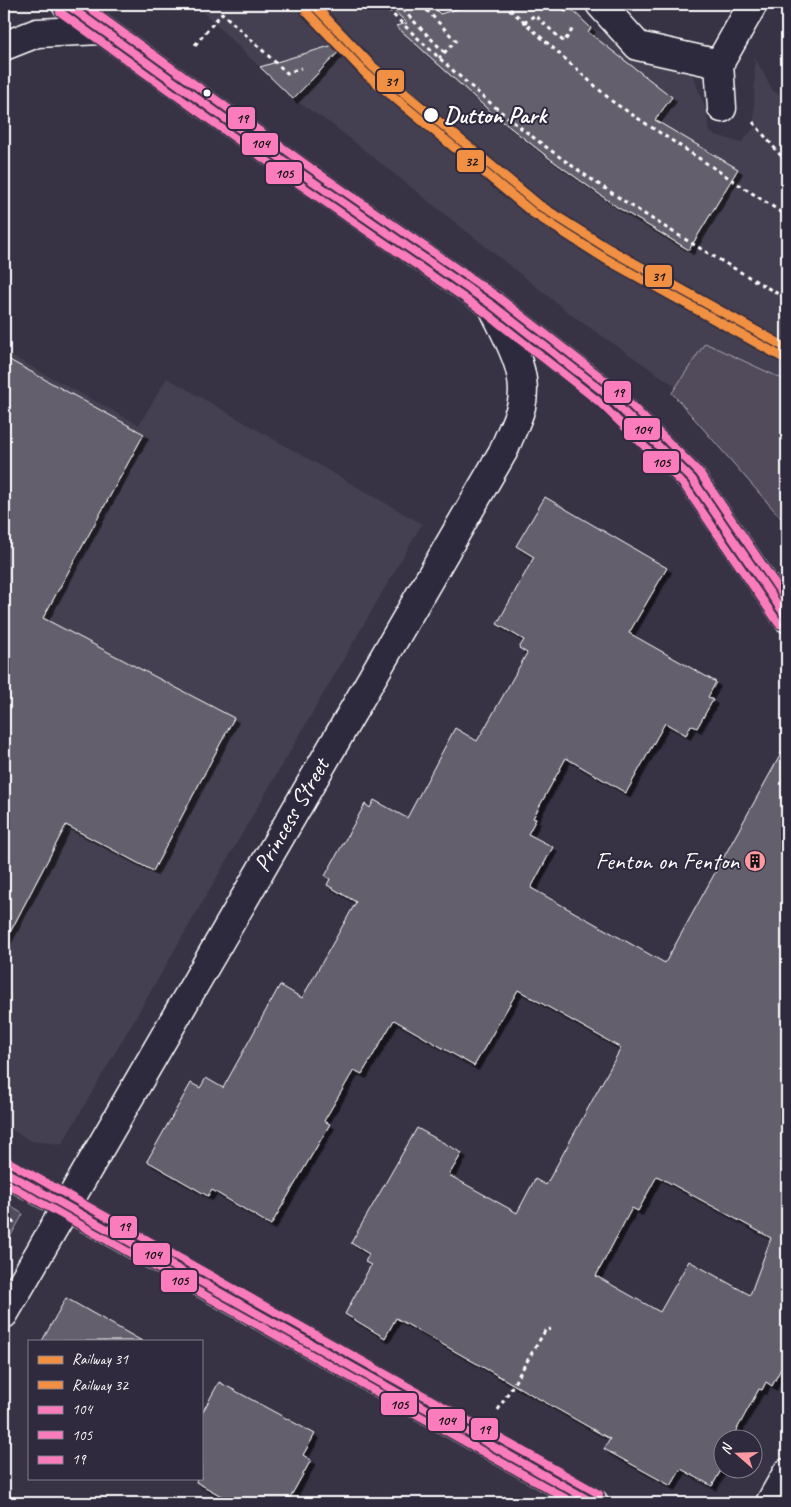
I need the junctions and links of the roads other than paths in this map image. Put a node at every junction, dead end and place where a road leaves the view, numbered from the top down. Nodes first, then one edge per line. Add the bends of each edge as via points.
1 (66, 4) edge
2 (92, 4) edge
3 (600, 4) edge
4 (754, 4) edge
5 (101, 30) junction
6 (4, 46) edge
7 (719, 64) junction
8 (722, 108) dead end
9 (492, 305) junction
10 (787, 618) edge
11 (4, 1171) edge
12 (66, 1204) junction
13 (4, 1314) edge
14 (787, 1473) edge
15 (594, 1503) edge
16 (770, 1503) edge

1 - 5 main road
2 - 5 main road
3 - 7 main road via 638,46
4 - 7 main road
5 - 6 main road via 37,33
5 - 9 main road
7 - 8 main road
9 - 10 main road via 605,393 692,479
9 - 12 main road, Princess Street via 523,384 521,407 504,450
11 - 12 main road
12 - 13 main road, Princess Street
12 - 15 main road
14 - 16 main road

